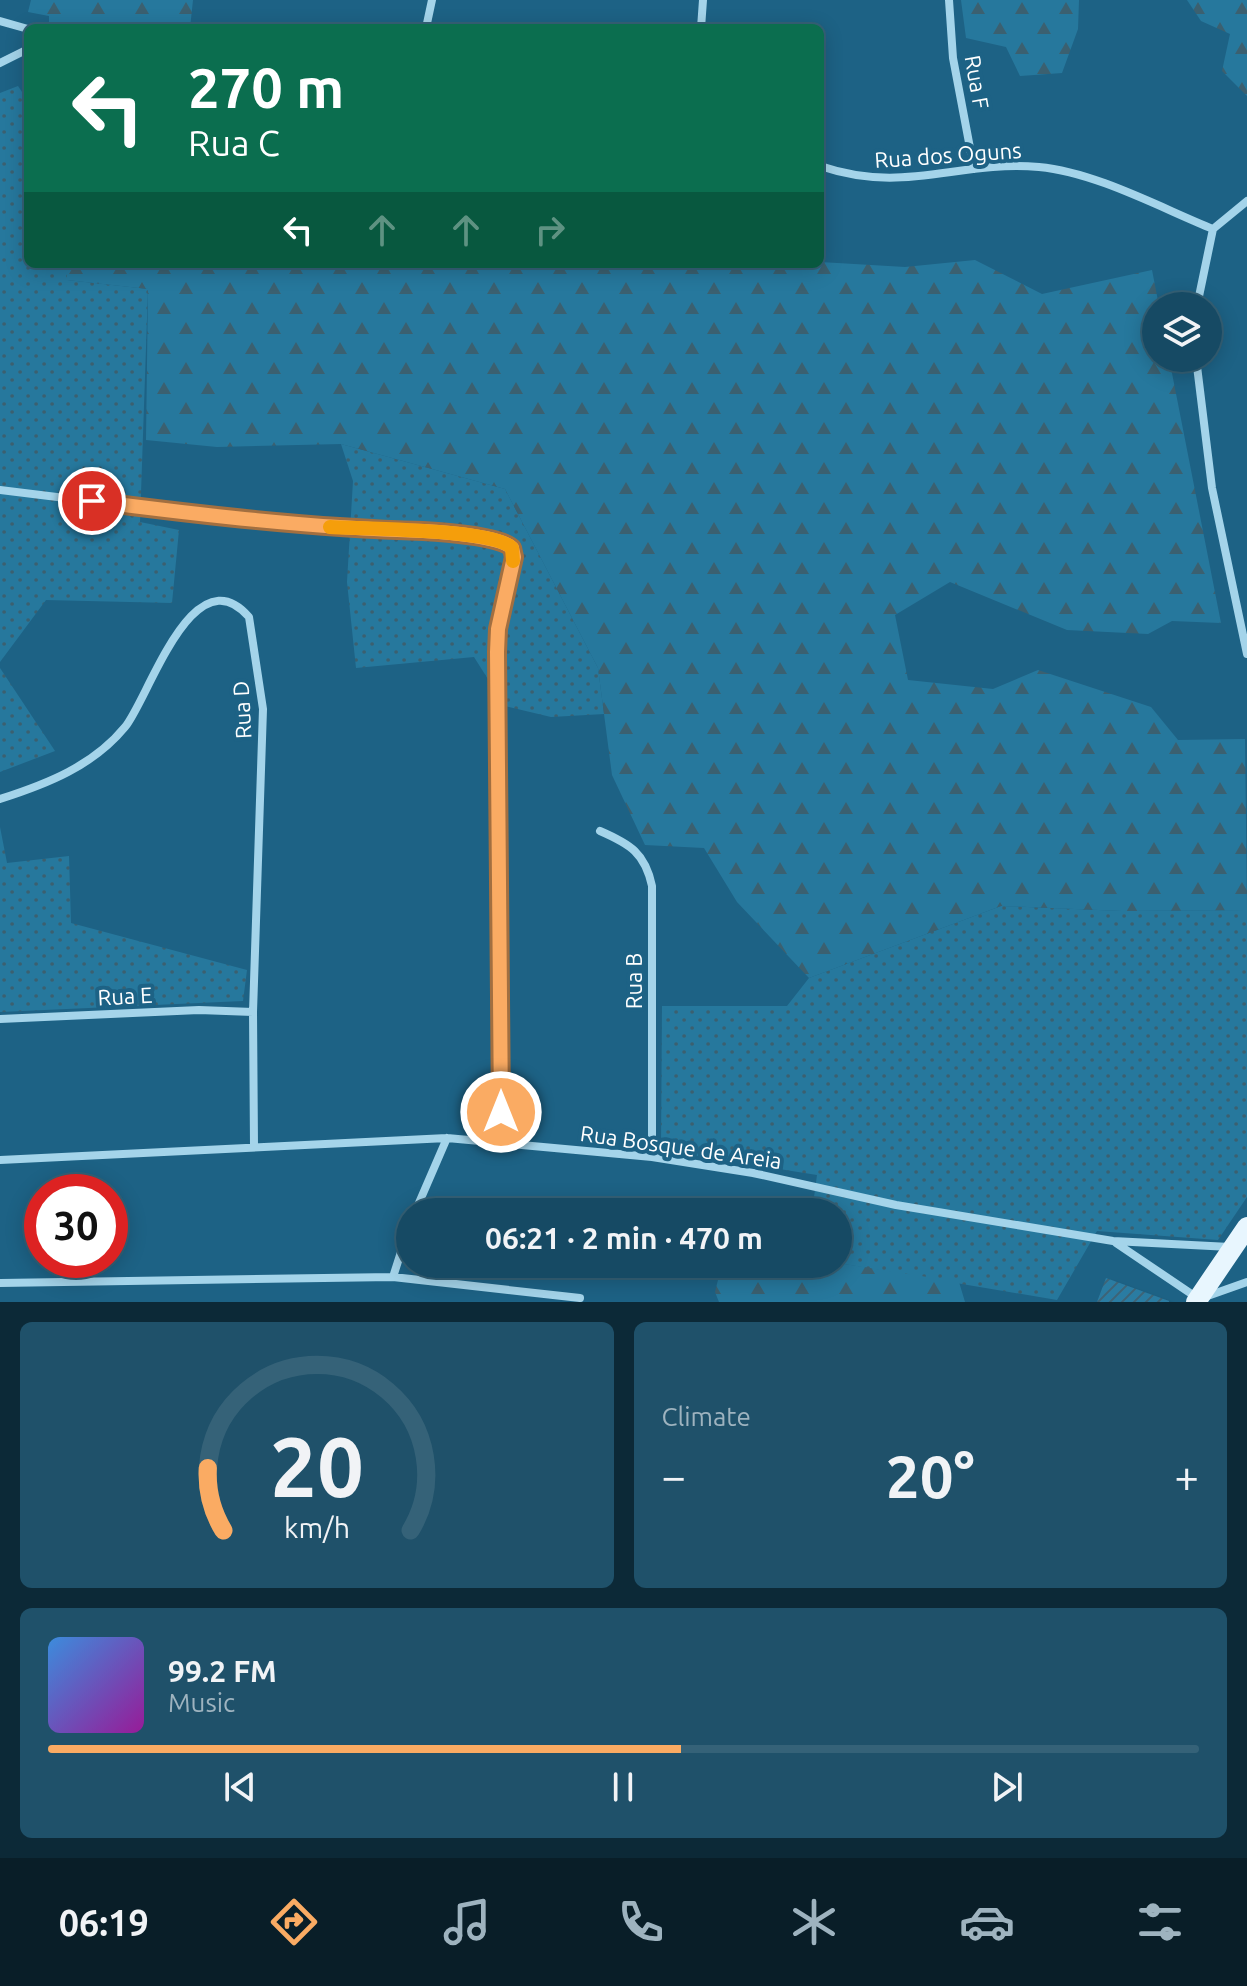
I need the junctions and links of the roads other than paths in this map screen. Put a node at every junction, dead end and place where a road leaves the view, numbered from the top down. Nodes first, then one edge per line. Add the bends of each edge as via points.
1 (432, 0) edge
2 (703, 0) edge
3 (949, 0) edge
4 (0, 21) edge
5 (427, 24) edge
6 (701, 24) edge
7 (24, 28) edge
8 (24, 51) edge
9 (0, 63) edge
10 (824, 167) edge
11 (974, 169) junction
12 (1247, 201) edge
13 (1213, 229) junction
14 (1200, 292) edge
15 (1198, 372) edge
16 (0, 490) edge
17 (1247, 653) edge
18 (0, 799) edge
19 (600, 831) dead end
20 (253, 1012) junction
21 (0, 1019) edge
22 (447, 1138) junction
23 (501, 1142) junction
24 (254, 1146) junction
25 (652, 1157) junction
26 (0, 1160) edge
27 (421, 1198) edge
28 (1247, 1227) edge
29 (1113, 1241) junction
30 (1233, 1247) junction
31 (396, 1268) edge
32 (393, 1277) junction
33 (1247, 1282) edge
34 (0, 1283) edge
35 (580, 1298) dead end
36 (1198, 1300) edge

1 - 5 street
2 - 6 street
3 - 11 street, Rua F via 953,58
4 - 7 street
8 - 9 street
10 - 11 street, Rua dos Oguns via 871,180
11 - 13 street, Rua dos Oguns via 1042,167 1072,173
12 - 13 street
13 - 14 street
15 - 17 street via 1212,488
16 - 23 street via 276,524 447,533 509,545 514,557 497,645
18 - 20 street, Rua D via 49,783 91,759 127,726 178,630 201,607 223,603 243,610 253,627 263,709
19 - 25 street, Rua B via 634,847 652,886
20 - 21 street, Rua E
20 - 24 street, Rua D
22 - 23 street, Rua Bosque de Areia
22 - 24 street, Rua Bosque de Areia
22 - 27 street
23 - 25 street, Rua Bosque de Areia
24 - 26 street, Rua Bosque de Areia
25 - 29 street, Rua Bosque de Areia
28 - 30 main road
29 - 30 street, Rua Bosque de Areia
29 - 36 street, Rua Bosque de Areia
30 - 36 main road
31 - 32 street
32 - 34 street
32 - 35 street
33 - 36 street

